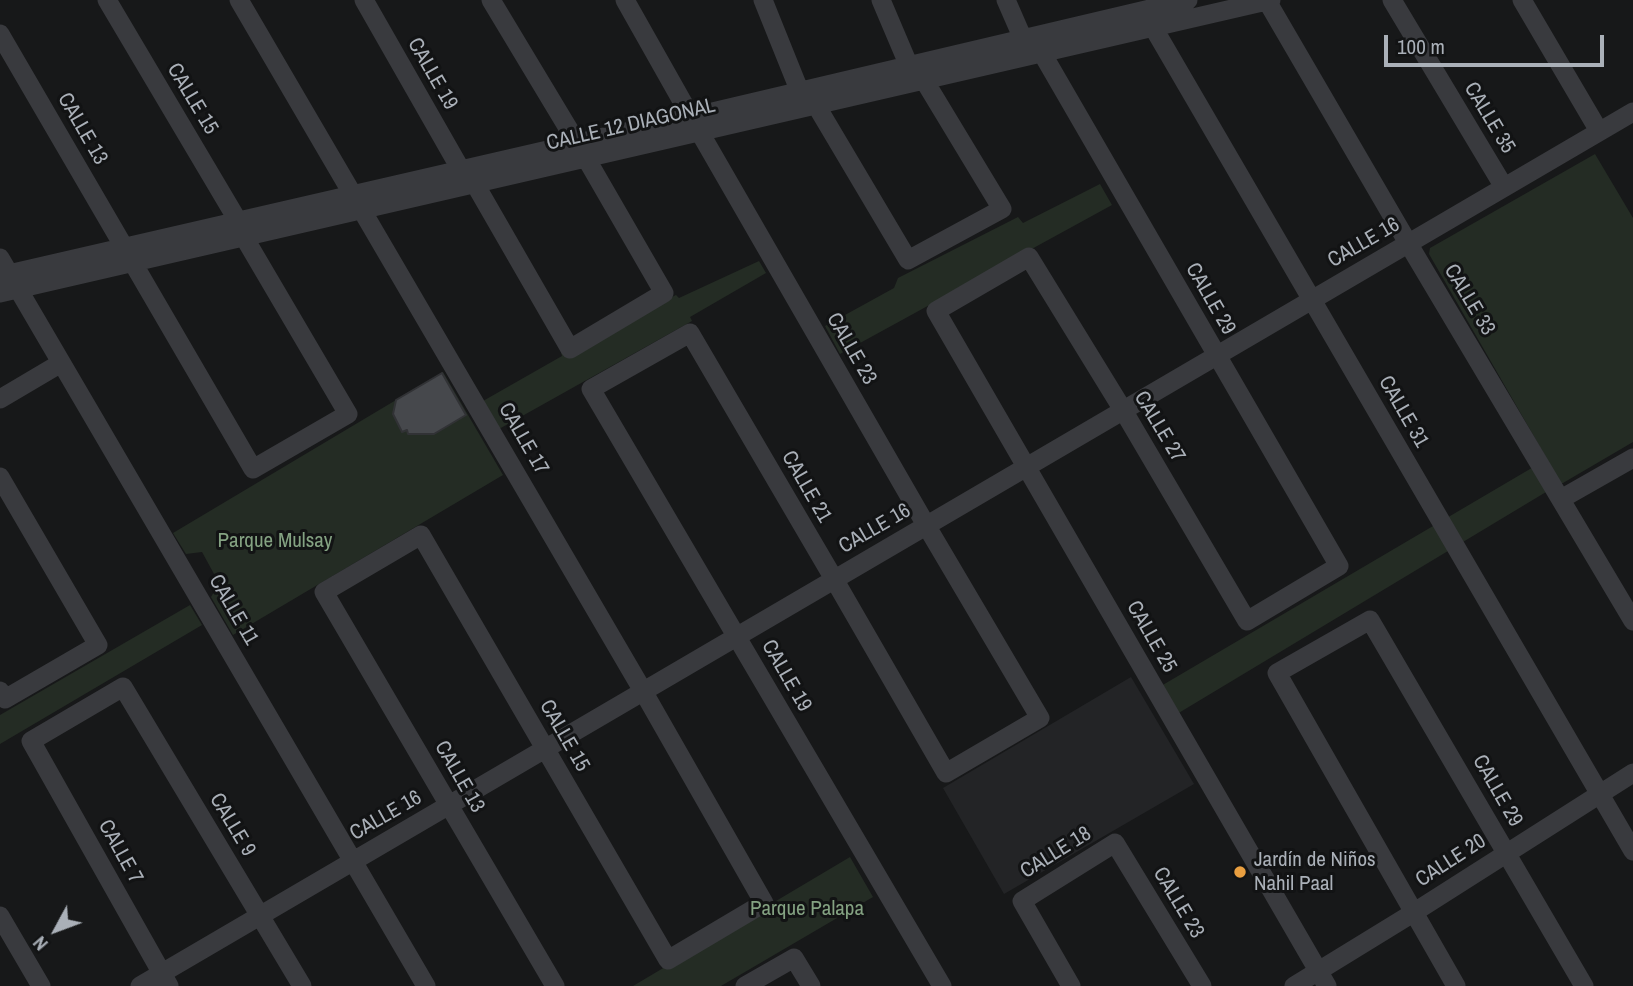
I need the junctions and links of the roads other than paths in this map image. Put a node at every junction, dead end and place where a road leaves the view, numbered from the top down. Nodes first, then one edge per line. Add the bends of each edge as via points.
1 (107, 0) edge
2 (239, 0) edge
3 (364, 0) edge
4 (491, 0) edge
5 (625, 0) edge
6 (763, 0) edge
7 (881, 0) edge
8 (1006, 0) edge
9 (1188, 0) edge
10 (1392, 0) edge
11 (1522, 0) edge
12 (1269, 1) edge
13 (1133, 6) edge
14 (1153, 27) junction
15 (0, 34) edge
16 (1023, 39) junction
17 (1042, 53) junction
18 (909, 66) junction
19 (924, 80) junction
20 (800, 92) junction
21 (816, 105) junction
22 (1633, 111) edge
23 (695, 125) junction
24 (1600, 131) junction
25 (581, 151) junction
26 (468, 177) junction
27 (1504, 187) junction
28 (358, 202) junction
29 (241, 229) junction
30 (1408, 243) junction
31 (129, 255) junction
32 (6, 278) edge
33 (1311, 300) junction
34 (936, 311) joint
35 (690, 333) joint
36 (1216, 356) junction
37 (61, 363) junction
38 (0, 399) edge
39 (1123, 410) junction
40 (1633, 458) edge
41 (1026, 467) junction
42 (253, 469) joint
43 (0, 477) edge
44 (1561, 499) junction
45 (926, 525) junction
46 (834, 579) junction
47 (324, 592) joint
48 (1247, 621) joint
49 (1633, 621) edge
50 (737, 636) junction
51 (123, 687) joint
52 (643, 691) junction
53 (2, 695) edge
54 (545, 748) junction
55 (1633, 773) edge
56 (946, 774) joint
57 (1600, 794) junction
58 (449, 805) junction
59 (1115, 843) joint
60 (1633, 851) edge
61 (1506, 853) junction
62 (354, 861) junction
63 (1413, 913) junction
64 (260, 915) junction
65 (0, 916) edge
66 (668, 960) joint
67 (1322, 978) edge
68 (165, 979) edge
69 (41, 986) edge
70 (140, 986) edge
71 (302, 986) edge
72 (426, 986) edge
73 (555, 986) edge
74 (745, 986) edge
75 (811, 986) edge
76 (942, 986) edge
77 (1071, 986) edge
78 (1202, 986) edge
79 (1294, 986) edge
80 (1456, 986) edge
81 (1584, 986) edge

1 - 29 street, CALLE 15
2 - 28 street, CALLE 17
3 - 26 street, CALLE 19
4 - 25 street
5 - 23 street, CALLE 23
6 - 20 street
7 - 18 street
8 - 16 street
9 - 13 street, CALLE 12 DIAGONAL
10 - 27 street, CALLE 35
11 - 24 street
12 - 14 street, CALLE 12 DIAGONAL
12 - 30 street, CALLE 33
13 - 14 street, CALLE 31
13 - 16 street, CALLE 12 DIAGONAL
14 - 17 street, CALLE 12 DIAGONAL
14 - 33 street, CALLE 31
15 - 31 street, CALLE 13
16 - 18 street, CALLE 12 DIAGONAL
17 - 19 street, CALLE 12 DIAGONAL
17 - 36 street, CALLE 29
18 - 20 street, CALLE 12 DIAGONAL
19 - 21 street, CALLE 12 DIAGONAL
19 - 21 street via 1002,209 908,260
20 - 23 street, CALLE 12 DIAGONAL
21 - 23 street, CALLE 12 DIAGONAL
22 - 24 street, CALLE 16
23 - 25 street, CALLE 12 DIAGONAL
23 - 45 street, CALLE 23
24 - 27 street, CALLE 16
25 - 26 street, CALLE 12 DIAGONAL
25 - 26 street, CALLE 19 via 664,293 570,349
26 - 28 street, CALLE 12 DIAGONAL
27 - 30 street, CALLE 16
28 - 29 street, CALLE 12 DIAGONAL
28 - 52 street, CALLE 17
29 - 31 street, CALLE 12 DIAGONAL
29 - 42 street, CALLE 15 via 348,414
30 - 33 street, CALLE 16
30 - 44 street, CALLE 33
31 - 32 street, CALLE 12 DIAGONAL
31 - 42 street, CALLE 13
32 - 37 street, CALLE 11
33 - 36 street, CALLE 16
33 - 57 street, CALLE 31
34 - 39 street, CALLE 27 via 1029,257
34 - 41 street, CALLE 25
35 - 46 street, CALLE 21
35 - 50 street, CALLE 19 via 591,389
36 - 39 street, CALLE 16
36 - 48 street, CALLE 29 via 1339,566
37 - 38 street
37 - 62 street, CALLE 11
39 - 41 street, CALLE 16
39 - 48 street, CALLE 27
40 - 44 street
41 - 45 street, CALLE 16
41 - 67 street, CALLE 25
43 - 53 street via 98,645
44 - 49 street, CALLE 33
45 - 46 street, CALLE 16
45 - 56 street, CALLE 23 via 1040,718
46 - 50 street, CALLE 16
46 - 56 street, CALLE 21
47 - 54 street, CALLE 15 via 421,535
47 - 58 street, CALLE 13
50 - 52 street, CALLE 16
50 - 76 street, CALLE 19
51 - 64 street, CALLE 9
51 - 68 street, CALLE 7 via 31,740
52 - 54 street, CALLE 16
52 - 66 street, CALLE 17 via 764,903
54 - 58 street, CALLE 16
54 - 66 street, CALLE 15
55 - 57 street, CALLE 20
57 - 60 street, CALLE 31
57 - 61 street, CALLE 20
58 - 62 street, CALLE 16
58 - 73 street, CALLE 13
59 - 77 street, CALLE 18 via 1022,901
59 - 78 street, CALLE 23
61 - 63 street, CALLE 20
61 - 63 street, CALLE 29 via 1370,620 1277,673
61 - 81 street, CALLE 29
62 - 64 street, CALLE 16
62 - 72 street, CALLE 11
63 - 67 street, CALLE 20
63 - 80 street
64 - 68 street, CALLE 16
64 - 71 street, CALLE 9
65 - 69 street
67 - 79 street, CALLE 20
68 - 70 street, CALLE 16
74 - 75 street via 794,958

